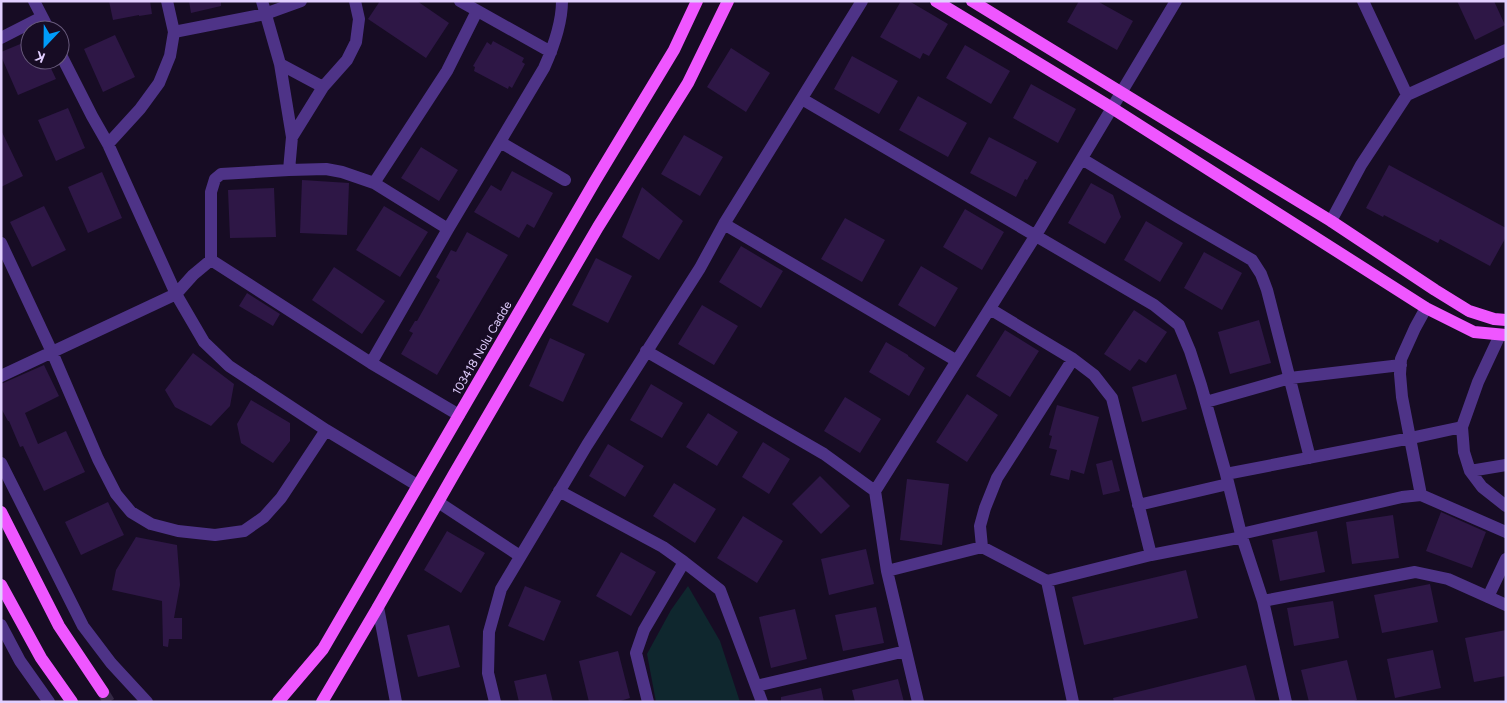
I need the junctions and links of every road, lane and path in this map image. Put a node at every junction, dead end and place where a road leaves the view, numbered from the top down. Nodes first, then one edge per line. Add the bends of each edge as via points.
1 (34, 1) edge
2 (167, 1) edge
3 (262, 1) edge
4 (300, 1) edge
5 (356, 1) edge
6 (460, 1) edge
7 (562, 1) edge
8 (698, 1) edge
9 (728, 1) edge
10 (862, 1) edge
11 (936, 1) edge
12 (972, 1) edge
13 (1176, 1) edge
14 (1363, 1) edge
15 (476, 11) junction
16 (265, 14) junction
17 (42, 17) junction
18 (44, 20) edge
19 (174, 32) junction
20 (1, 38) edge
21 (1506, 50) edge
22 (552, 52) junction
23 (280, 64) junction
24 (69, 70) edge
25 (323, 87) junction
26 (1121, 92) junction
27 (1407, 95) junction
28 (802, 100) junction
29 (1112, 108) junction
30 (292, 137) junction
31 (500, 142) junction
32 (108, 144) junction
33 (1082, 159) junction
34 (289, 170) junction
35 (565, 180) dead end
36 (374, 183) junction
37 (1330, 220) junction
38 (724, 224) junction
39 (448, 229) junction
40 (1036, 235) junction
41 (1, 243) edge
42 (211, 260) junction
43 (176, 294) junction
44 (1426, 308) junction
45 (990, 309) junction
46 (1506, 320) edge
47 (1503, 335) edge
48 (646, 351) junction
49 (52, 352) junction
50 (1072, 359) junction
51 (957, 361) junction
52 (372, 363) junction
53 (1401, 365) junction
54 (1, 376) edge
55 (1290, 378) junction
56 (1206, 402) junction
57 (459, 415) junction
58 (1462, 426) junction
59 (326, 430) junction
60 (1411, 438) junction
61 (1310, 458) junction
62 (1, 463) edge
63 (1506, 465) edge
64 (1470, 471) junction
65 (1227, 479) junction
66 (417, 485) junction
67 (559, 491) junction
68 (874, 491) junction
69 (1421, 495) junction
70 (438, 502) junction
71 (1138, 504) junction
72 (1506, 506) edge
73 (1, 512) edge
74 (1506, 532) edge
75 (1242, 535) junction
76 (982, 547) junction
77 (1151, 555) junction
78 (520, 556) junction
79 (1506, 559) edge
80 (684, 562) junction
81 (887, 571) junction
82 (1047, 581) junction
83 (1, 585) edge
84 (1488, 597) junction
85 (1263, 601) junction
86 (1506, 605) edge
87 (378, 608) junction
88 (1, 625) edge
89 (906, 651) junction
90 (756, 686) junction
91 (102, 692) tunnel mouth
92 (49, 702) edge
93 (72, 702) edge
94 (147, 702) edge
95 (278, 702) edge
96 (322, 702) edge
97 (396, 702) edge
98 (496, 702) edge
99 (648, 702) edge
100 (762, 702) edge
101 (918, 702) edge
102 (1072, 702) edge
103 (1286, 702) edge

1 - 17 street
2 - 19 street
3 - 16 street
4 - 16 street
5 - 25 street via 359,19 356,42 347,60
6 - 15 street
7 - 22 street
8 - 57 main road, 103418 Nolu Cadde via 674,50
9 - 70 main road via 688,83 598,227
10 - 28 street
11 - 29 main road
12 - 26 main road
13 - 26 street
14 - 27 street
15 - 22 street
15 - 36 street via 447,71
16 - 19 street
16 - 23 street
17 - 18 street
17 - 20 street
19 - 32 street via 170,56 159,83
21 - 27 street
22 - 31 street
23 - 25 street
23 - 30 street
24 - 32 street
25 - 30 street
26 - 29 street
26 - 37 main road
27 - 37 street
28 - 38 street
28 - 40 street
29 - 33 street
29 - 44 main road
30 - 34 street
31 - 35 street
31 - 39 street
32 - 43 street
33 - 40 street
33 - 55 street via 1252,260 1267,290
34 - 36 street via 342,172
34 - 42 street via 221,174 215,179 211,192
36 - 39 street
37 - 46 main road via 1469,311
38 - 48 street via 700,268
38 - 51 street
39 - 52 street
40 - 45 street
40 - 56 street via 1154,304 1179,325
41 - 49 street
42 - 43 street via 193,274
42 - 52 street
43 - 49 street
43 - 59 street via 204,342 229,366
44 - 47 main road via 1474,332
44 - 53 street
45 - 50 street
45 - 51 street
47 - 58 street via 1478,382
48 - 67 street
48 - 68 street via 824,454
49 - 54 street
49 - 59 street via 116,494 131,512 152,524 215,535 244,531 264,517 281,498
50 - 71 street via 1094,375 1112,398
50 - 76 street via 997,478 980,526
51 - 68 street
52 - 57 street
53 - 55 street
53 - 60 street via 1402,397
55 - 56 street
55 - 61 street
56 - 65 street
57 - 66 main road, 103418 Nolu Cadde
58 - 60 street
58 - 64 street via 1464,452
59 - 66 street
60 - 61 street
60 - 69 street
61 - 65 street
62 - 94 street via 84,626 111,663
63 - 64 street
64 - 72 street via 1482,487
65 - 71 street
65 - 75 street
66 - 95 main road, 103418 Nolu Cadde via 323,649
67 - 78 street
67 - 80 street
68 - 81 street
69 - 74 street
69 - 75 street
70 - 78 street
70 - 87 main road
71 - 77 street
73 - 91 main road via 59,626
75 - 77 street
75 - 85 street
76 - 81 street
76 - 82 street
77 - 82 street
78 - 98 street via 501,589 488,632 488,673
79 - 84 street
80 - 90 street via 720,590
80 - 99 street via 644,630 636,653
81 - 89 street
82 - 102 street
83 - 93 main road via 41,658
84 - 85 street via 1448,579 1415,572
84 - 86 street
85 - 103 street
87 - 96 main road
87 - 97 street
88 - 92 street
89 - 90 street
89 - 101 street
90 - 100 street

